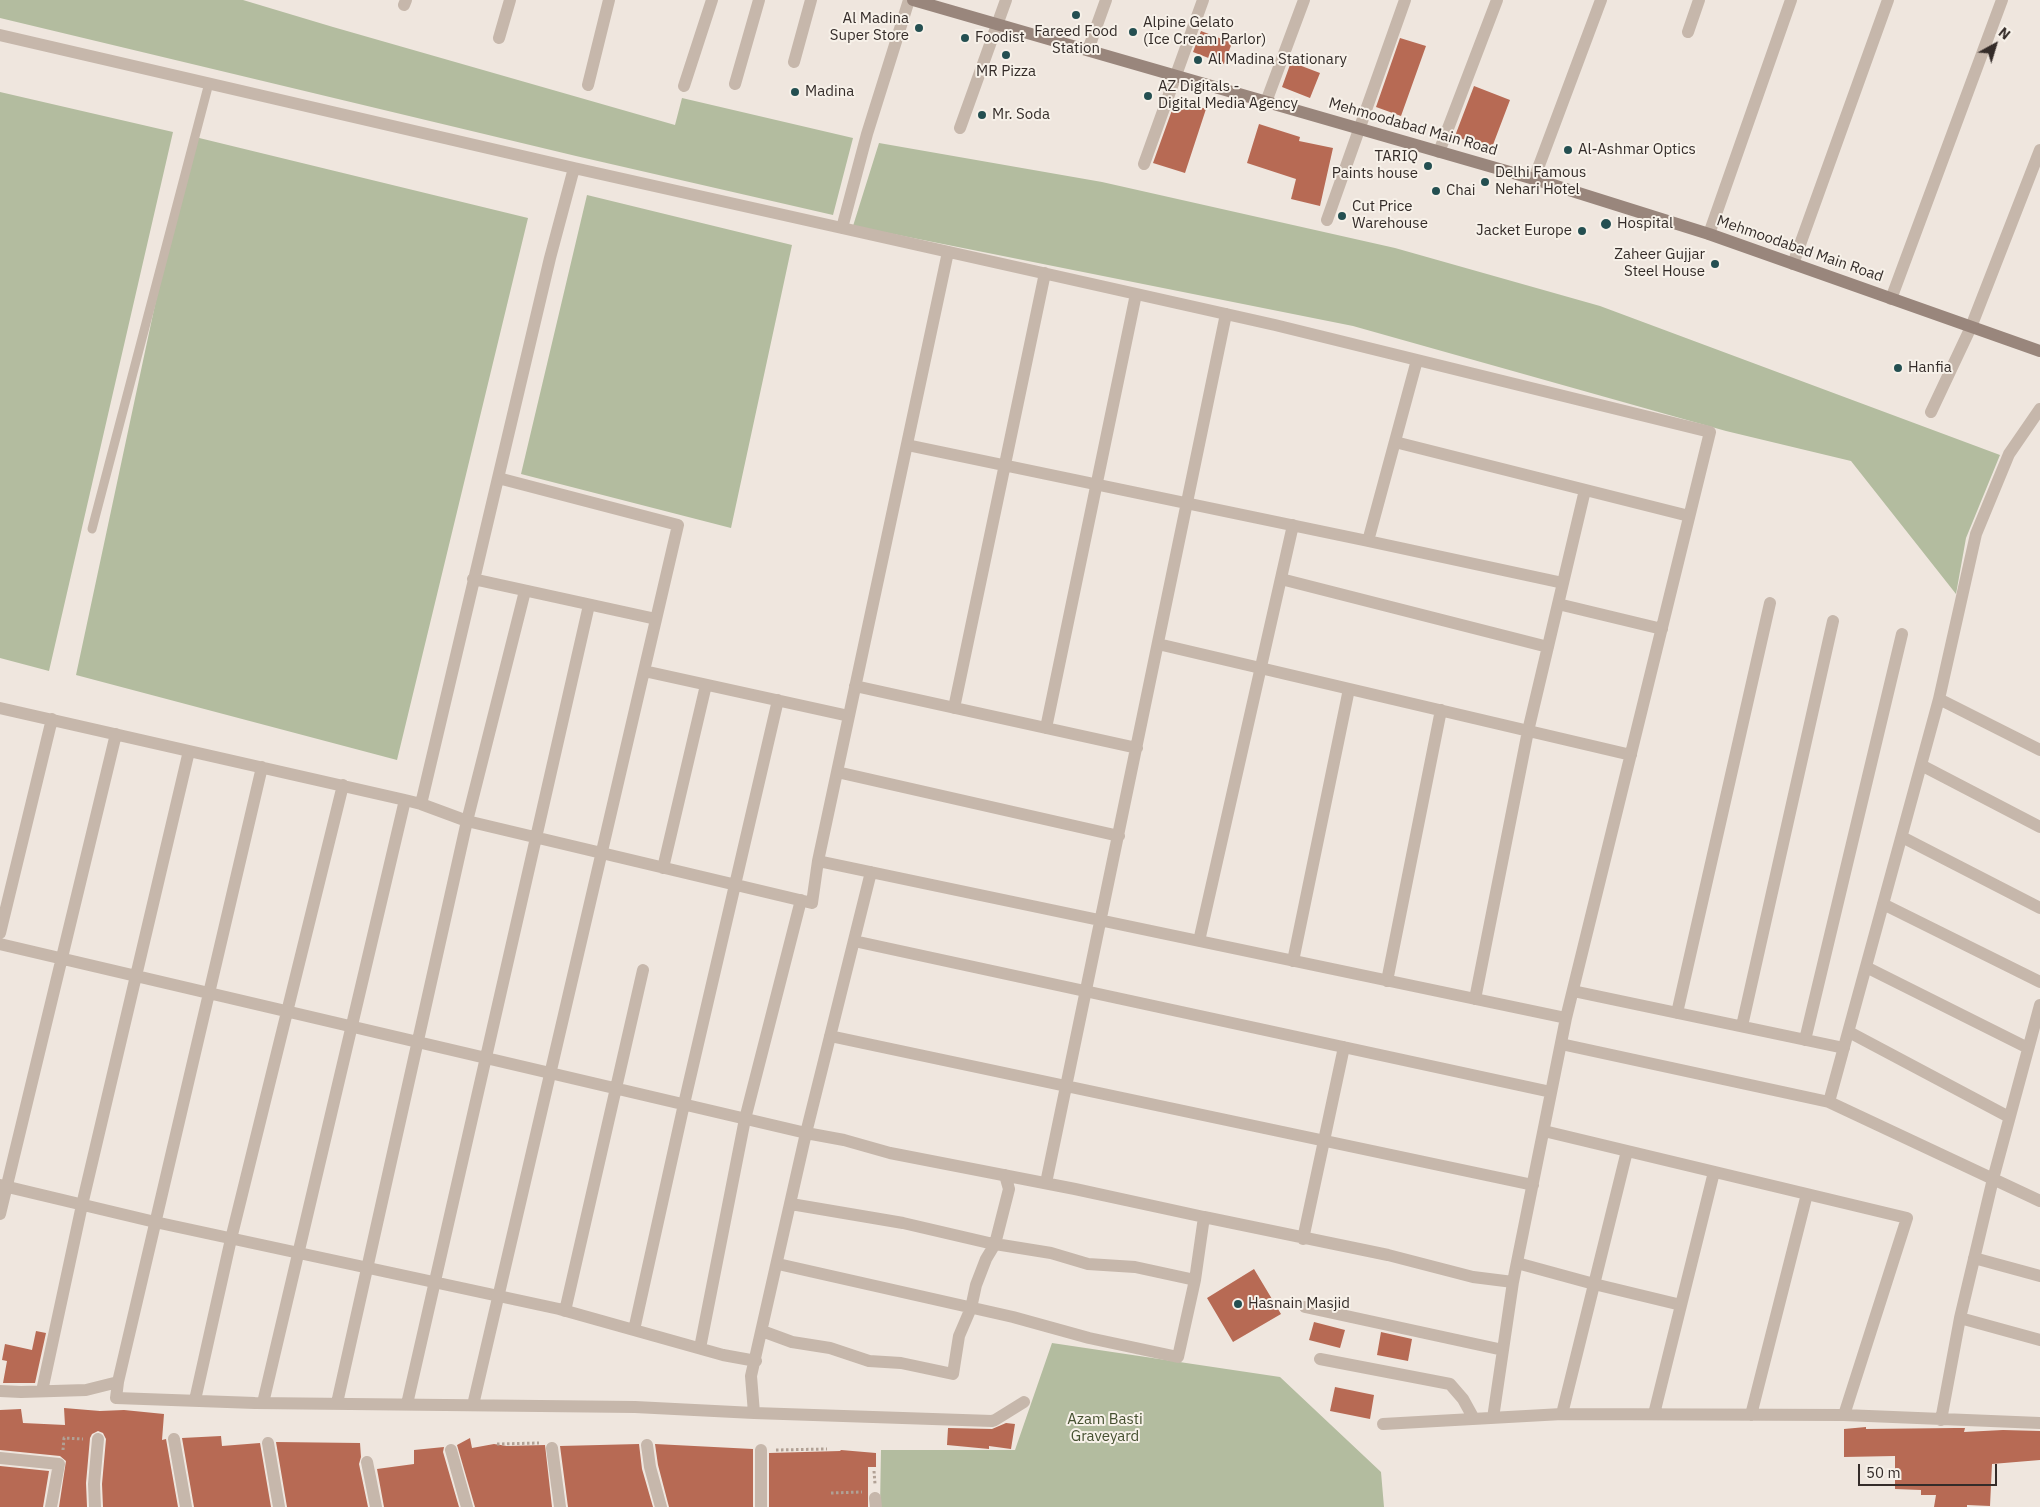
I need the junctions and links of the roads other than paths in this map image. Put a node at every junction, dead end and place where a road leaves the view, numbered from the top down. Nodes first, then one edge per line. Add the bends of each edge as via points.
1 (510, 0) edge
2 (610, 0) edge
3 (712, 0) edge
4 (759, 0) edge
5 (811, 0) edge
6 (911, 0) edge
7 (1006, 0) edge
8 (1106, 0) edge
9 (1203, 0) edge
10 (1304, 0) edge
11 (1405, 0) edge
12 (1497, 0) edge
13 (1601, 0) edge
14 (1699, 0) edge
15 (1791, 0) edge
16 (1888, 0) edge
17 (2002, 0) edge
18 (997, 23) junction
19 (1688, 32) dead end
20 (0, 35) edge
21 (499, 38) dead end
22 (1088, 50) junction
23 (794, 62) dead end
24 (1177, 76) junction
25 (209, 83) junction
26 (735, 84) dead end
27 (588, 85) dead end
28 (684, 86) dead end
29 (1266, 102) junction
30 (960, 128) dead end
31 (1359, 129) junction
32 (2040, 150) edge
33 (1440, 152) junction
34 (1144, 164) dead end
35 (574, 168) junction
36 (1534, 179) junction
37 (1327, 220) dead end
38 (842, 228) junction
39 (1709, 234) junction
40 (948, 252) junction
41 (1793, 264) junction
42 (1045, 273) junction
43 (1136, 294) junction
44 (1891, 299) junction
45 (1226, 314) junction
46 (1971, 327) junction
47 (2040, 351) edge
48 (1417, 360) junction
49 (2040, 409) edge
50 (1931, 412) dead end
51 (1395, 442) junction
52 (907, 445) junction
53 (1005, 466) junction
54 (498, 478) junction
55 (1096, 484) junction
56 (1585, 490) junction
57 (1187, 503) junction
58 (1689, 516) junction
59 (1293, 525) junction
60 (92, 529) dead end
61 (1368, 541) junction
62 (473, 579) junction
63 (1281, 579) junction
64 (1563, 583) junction
65 (526, 590) junction
66 (1558, 604) junction
67 (1770, 604) dead end
68 (589, 605) junction
69 (656, 619) junction
70 (1833, 621) dead end
71 (1662, 629) junction
72 (1902, 634) dead end
73 (1158, 644) junction
74 (1548, 647) junction
75 (1261, 668) junction
76 (644, 671) junction
77 (706, 685) junction
78 (855, 686) junction
79 (1349, 689) junction
80 (1939, 699) junction
81 (778, 700) junction
82 (0, 708) edge
83 (954, 708) junction
84 (1441, 710) junction
85 (849, 716) junction
86 (52, 719) junction
87 (1046, 728) junction
88 (1528, 731) junction
89 (116, 734) junction
90 (1137, 748) junction
91 (189, 750) junction
92 (2040, 750) edge
93 (1630, 755) junction
94 (1921, 765) junction
95 (262, 767) junction
96 (837, 772) junction
97 (343, 785) junction
98 (405, 800) junction
99 (421, 804) junction
100 (467, 821) junction
101 (2040, 827) edge
102 (1119, 836) junction
103 (1902, 837) junction
104 (536, 838) junction
105 (602, 853) junction
106 (818, 861) junction
107 (663, 868) junction
108 (871, 872) junction
109 (734, 885) junction
110 (800, 900) junction
111 (1883, 904) junction
112 (2040, 908) edge
113 (1101, 921) junction
114 (0, 933) edge
115 (854, 941) junction
116 (1199, 941) junction
117 (0, 944) edge
118 (61, 958) junction
119 (1293, 961) junction
120 (1866, 967) junction
121 (643, 970) dead end
122 (135, 976) junction
123 (1387, 981) junction
124 (2040, 982) edge
125 (1086, 991) junction
126 (1572, 991) junction
127 (208, 993) junction
128 (1475, 999) junction
129 (2040, 1004) edge
130 (287, 1012) junction
131 (1676, 1013) junction
132 (1566, 1018) junction
133 (351, 1026) junction
134 (1742, 1026) junction
135 (1848, 1032) junction
136 (830, 1036) junction
137 (1805, 1040) junction
138 (418, 1042) junction
139 (1561, 1044) junction
140 (1344, 1047) junction
141 (1844, 1048) junction
142 (2028, 1048) junction
143 (486, 1058) junction
144 (550, 1073) junction
145 (1066, 1087) junction
146 (616, 1088) junction
147 (1551, 1092) junction
148 (1829, 1102) junction
149 (684, 1104) junction
150 (2009, 1117) junction
151 (745, 1119) junction
152 (1544, 1131) junction
153 (806, 1133) junction
154 (1324, 1141) junction
155 (1627, 1151) junction
156 (1714, 1172) junction
157 (1006, 1175) junction
158 (1992, 1179) junction
159 (1046, 1183) junction
160 (3, 1186) edge
161 (1533, 1186) junction
162 (1807, 1194) junction
163 (2040, 1201) edge
164 (791, 1204) junction
165 (82, 1205) junction
166 (0, 1214) edge
167 (1204, 1217) junction
168 (155, 1222) junction
169 (231, 1239) junction
170 (1303, 1239) junction
171 (995, 1244) junction
172 (298, 1253) junction
173 (1974, 1258) junction
174 (1518, 1263) junction
175 (778, 1264) junction
176 (367, 1268) junction
177 (2040, 1276) edge
178 (1195, 1280) junction
179 (434, 1282) junction
180 (1514, 1282) junction
181 (1594, 1284) junction
182 (499, 1296) junction
183 (1681, 1305) junction
184 (1305, 1307) dead end
185 (971, 1308) junction
186 (565, 1311) junction
187 (1960, 1318) junction
188 (634, 1330) junction
189 (762, 1331) junction
190 (2040, 1340) edge
191 (700, 1348) junction
192 (1503, 1350) junction
193 (1320, 1359) dead end
194 (756, 1361) junction
195 (118, 1382) junction
196 (0, 1391) edge
197 (42, 1391) junction
198 (195, 1400) junction
199 (1024, 1402) dead end
200 (263, 1403) junction
201 (337, 1403) junction
202 (407, 1404) junction
203 (473, 1405) junction
204 (754, 1413) junction
205 (1562, 1414) junction
206 (1654, 1414) junction
207 (1751, 1415) junction
208 (1844, 1415) junction
209 (1493, 1418) junction
210 (1474, 1419) junction
211 (1941, 1420) junction
212 (2040, 1423) edge
213 (1383, 1424) dead end
214 (98, 1439) road end
215 (174, 1439) dead end
216 (268, 1443) dead end
217 (647, 1445) dead end
218 (552, 1448) road end
219 (451, 1450) dead end
220 (761, 1450) road end
221 (0, 1458) edge
222 (367, 1462) dead end
223 (51, 1507) edge
224 (95, 1507) edge
225 (186, 1507) edge
226 (279, 1507) edge
227 (376, 1507) edge
228 (467, 1507) edge
229 (560, 1507) edge
230 (661, 1507) edge
231 (761, 1507) edge

1 - 21 street
2 - 27 street
3 - 28 street
4 - 26 street
5 - 23 street
6 - 18 main road, Mehmoodabad Main Road
6 - 38 street via 867,134
7 - 18 street
8 - 22 street
9 - 24 street
10 - 29 street
11 - 31 street
12 - 33 street
13 - 36 street
14 - 19 street
15 - 39 street
16 - 41 street
17 - 44 street
18 - 22 main road, Mehmoodabad Main Road
18 - 30 street
20 - 25 street
22 - 24 main road, Mehmoodabad Main Road
24 - 29 main road, Mehmoodabad Main Road
24 - 34 street
25 - 35 street
25 - 60 lane
29 - 31 main road, Mehmoodabad Main Road
31 - 33 main road, Mehmoodabad Main Road
31 - 37 street
32 - 46 street
33 - 36 main road, Mehmoodabad Main Road
35 - 38 street
35 - 54 street
36 - 39 main road, Mehmoodabad Main Road
38 - 40 street
39 - 41 main road, Mehmoodabad Main Road
40 - 42 street
40 - 52 street
41 - 44 main road, Mehmoodabad Main Road
42 - 43 street
42 - 53 street
43 - 45 street
43 - 55 street
44 - 46 main road, Mehmoodabad Main Road
45 - 48 street
45 - 57 street
46 - 47 main road, Mehmoodabad Main Road
46 - 50 street
48 - 51 street
48 - 58 street via 1710,432
49 - 80 street via 2009,454 1976,534
51 - 56 street
51 - 61 street
52 - 53 street
52 - 78 street
53 - 55 street
53 - 83 street
54 - 62 street
54 - 69 street via 678,525
55 - 57 street
55 - 87 street
56 - 58 street
56 - 64 street
57 - 59 street
57 - 73 street
58 - 71 street
59 - 61 street
59 - 63 street
61 - 64 street
62 - 65 street
62 - 99 street
63 - 74 street
63 - 75 street
64 - 66 street
65 - 68 street
65 - 100 street
66 - 71 street
66 - 74 street
67 - 131 street
68 - 69 street
68 - 104 street
69 - 76 street
70 - 134 street
71 - 93 street
72 - 137 street
73 - 75 street
73 - 90 street
74 - 88 street
75 - 79 street
75 - 116 street
76 - 77 street
76 - 105 street
77 - 81 street
77 - 107 street
78 - 83 street
78 - 85 street
79 - 84 street
79 - 119 street
80 - 92 street
80 - 94 street
81 - 85 street
81 - 109 street
82 - 86 street
83 - 87 street
84 - 88 street
84 - 123 street
85 - 96 street
86 - 89 street
86 - 114 street
87 - 90 street
88 - 93 street
88 - 128 street
89 - 91 street
89 - 118 street
90 - 102 street
91 - 95 street
91 - 122 street
93 - 126 street
94 - 101 street
94 - 103 street
95 - 97 street
95 - 127 street
96 - 102 street
96 - 106 street
97 - 98 street
97 - 130 street
98 - 99 street
98 - 133 street
99 - 100 street
100 - 104 street
100 - 138 street
102 - 113 street
103 - 111 street
103 - 112 street
104 - 105 street
104 - 143 street
105 - 107 street
105 - 144 street
106 - 108 street
106 - 110 street via 812,903
107 - 109 street
108 - 113 street
108 - 115 street
109 - 110 street
109 - 149 street
110 - 151 street
111 - 120 street
111 - 124 street
113 - 116 street
113 - 125 street
115 - 125 street
115 - 136 street
116 - 119 street
117 - 118 street
118 - 122 street
118 - 160 street
119 - 123 street
120 - 135 street
120 - 142 street
121 - 146 street
122 - 127 street
122 - 165 street
123 - 128 street
125 - 140 street
125 - 145 street
126 - 131 street
126 - 132 street
127 - 130 street
127 - 168 street
128 - 132 street
129 - 142 street
130 - 133 street
130 - 169 street
131 - 134 street
132 - 139 street
133 - 138 street
133 - 172 street
134 - 137 street
135 - 141 street
135 - 150 street
136 - 145 street
136 - 153 street
137 - 141 street
138 - 143 street
138 - 176 street
139 - 147 street
139 - 148 street
140 - 147 street
140 - 154 street
141 - 148 street
142 - 150 street
143 - 144 street
143 - 179 street
144 - 146 street
144 - 182 street
145 - 154 street
145 - 159 street
146 - 149 street
146 - 186 street
147 - 152 street
148 - 158 street
149 - 151 street
149 - 188 street
150 - 158 street
151 - 153 street
151 - 191 street
152 - 155 street
152 - 161 street
153 - 157 street
153 - 164 street
154 - 161 street
154 - 170 street
155 - 156 street
155 - 181 street
156 - 162 street
156 - 183 street
157 - 159 street
157 - 171 street via 1009,1189
158 - 163 street
158 - 173 street
159 - 167 street
160 - 165 street
160 - 166 street
161 - 174 street
162 - 207 street
162 - 208 street via 1907,1218
164 - 171 street via 903,1223
164 - 175 street
165 - 168 street
165 - 197 street
167 - 170 street
167 - 178 street
168 - 169 street
168 - 195 street
169 - 172 street
169 - 198 street
170 - 180 street via 1388,1255 1473,1277
171 - 178 street via 1052,1253 1088,1264 1135,1267
171 - 185 street via 976,1285
172 - 176 street
172 - 200 street
173 - 177 street
173 - 187 street
174 - 180 street
174 - 181 street
175 - 185 street
175 - 189 street
176 - 179 street
176 - 201 street
178 - 185 street via 1178,1356 1089,1338
179 - 182 street
179 - 202 street
180 - 192 street
181 - 183 street
181 - 205 street
182 - 186 street
182 - 203 street
183 - 206 street
184 - 192 street
185 - 189 street via 959,1336 953,1374 901,1363 869,1362 830,1348 792,1342
186 - 188 street
187 - 190 street
187 - 211 street
188 - 191 street
189 - 194 street
191 - 194 street
192 - 209 street
193 - 210 street via 1450,1384
194 - 204 street via 752,1376
195 - 197 street via 86,1390
195 - 198 street via 116,1398
196 - 197 street
198 - 200 street
199 - 204 street via 995,1420
200 - 201 street
201 - 202 street
202 - 203 street
203 - 204 street via 635,1407
205 - 206 street
205 - 209 street
206 - 207 street
207 - 208 street
208 - 211 street
209 - 210 street
210 - 213 street
211 - 212 street
214 - 224 street
215 - 225 street
216 - 226 street
217 - 230 street
218 - 229 street
219 - 228 street
220 - 231 street
221 - 223 street via 59,1464
222 - 227 street

